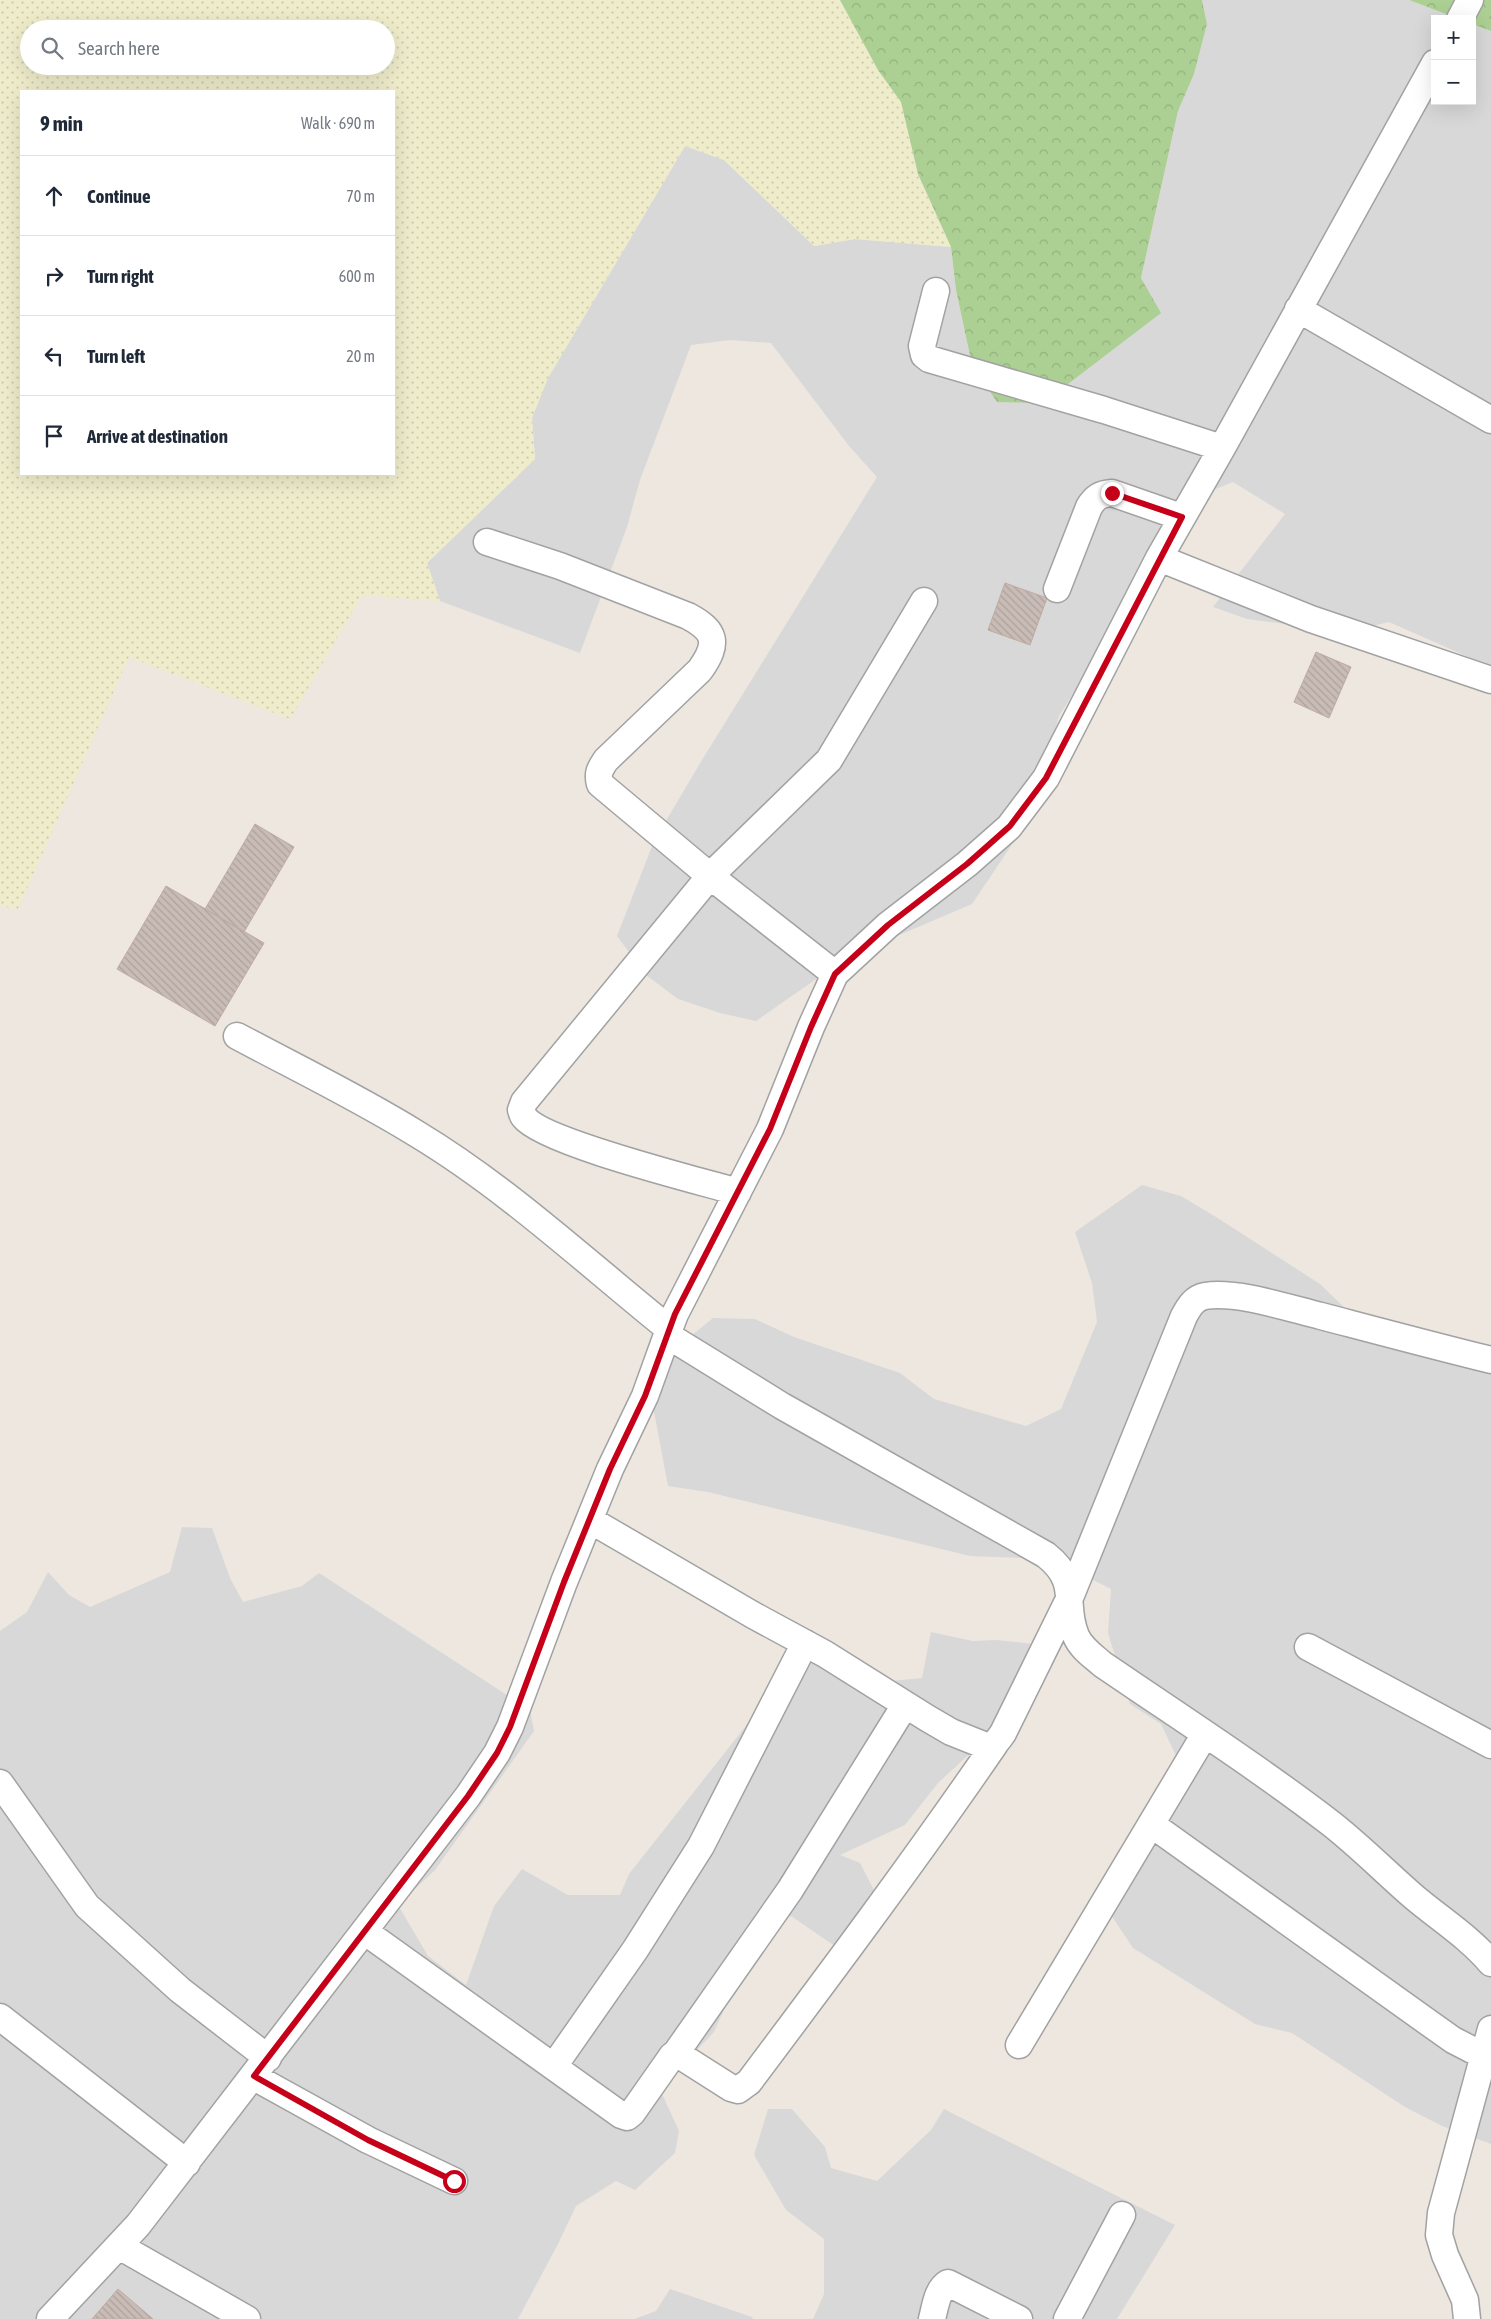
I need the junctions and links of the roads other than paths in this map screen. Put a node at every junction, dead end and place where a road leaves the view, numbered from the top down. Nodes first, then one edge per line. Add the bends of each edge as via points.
1 (1470, 0) edge
2 (1462, 15) edge
3 (1431, 70) edge
4 (936, 291) dead end
5 (1298, 309) junction
6 (1491, 420) edge
7 (1222, 448) junction
8 (1182, 517) junction
9 (487, 542) dead end
10 (1159, 558) junction
11 (1057, 590) dead end
12 (924, 601) dead end
13 (1491, 680) edge
14 (710, 876) junction
15 (835, 974) junction
16 (237, 1036) dead end
17 (738, 1192) junction
18 (668, 1332) junction
19 (1491, 1360) edge
20 (590, 1520) junction
21 (1070, 1595) junction
22 (805, 1643) junction
23 (1308, 1647) dead end
24 (905, 1704) junction
25 (1205, 1734) junction
26 (995, 1744) junction
27 (1491, 1745) edge
28 (0, 1783) edge
29 (1151, 1824) junction
30 (364, 1931) junction
31 (1491, 1963) edge
32 (0, 2017) edge
33 (1491, 2029) edge
34 (1020, 2045) dead end
35 (676, 2053) junction
36 (1484, 2056) junction
37 (554, 2066) junction
38 (261, 2067) junction
39 (187, 2163) junction
40 (454, 2181) dead end
41 (1122, 2215) dead end
42 (119, 2246) junction
43 (50, 2319) edge
44 (247, 2319) edge
45 (932, 2319) edge
46 (1019, 2319) edge
47 (1067, 2319) edge
48 (1467, 2319) edge

1 - 2 street
3 - 5 street
4 - 7 street via 922,346 924,355 929,359
5 - 6 street
5 - 7 street
7 - 8 street
8 - 10 street
8 - 11 street via 1112,493 1094,498
9 - 14 street via 560,566 688,616 710,631 713,643 710,657 700,670 606,760 598,776 600,784
10 - 13 street via 1311,618
10 - 15 street via 1046,778 1010,826 888,925
12 - 14 street via 829,760
14 - 15 street
14 - 17 street via 524,1102 521,1110 524,1117 562,1139
15 - 17 street via 770,1129
16 - 18 street via 418,1134 471,1170
17 - 18 street
18 - 20 street via 645,1396
18 - 21 street via 782,1406 1046,1555 1056,1563 1067,1580
19 - 21 street via 1269,1303 1224,1296 1197,1299 1184,1316
20 - 22 street
20 - 30 street via 497,1753 468,1796
21 - 25 street via 1076,1637 1085,1649
21 - 26 street
22 - 24 street
22 - 37 street via 701,1846 635,1950
23 - 27 street
24 - 26 street via 966,1739 986,1746
24 - 35 street via 790,1890
25 - 29 street
25 - 31 street via 1330,1822 1463,1935
26 - 35 street via 921,1852 744,2088 731,2088
28 - 38 street via 87,1906
29 - 34 street
29 - 36 street via 1429,2024
30 - 37 street
30 - 38 street
32 - 39 street
33 - 36 street
35 - 37 street via 632,2113 626,2116
36 - 48 street via 1441,2213 1439,2235 1465,2300
38 - 39 street
38 - 40 street via 368,2140
39 - 42 street
41 - 47 street
42 - 43 street
42 - 44 street
45 - 46 street via 939,2293 948,2283

